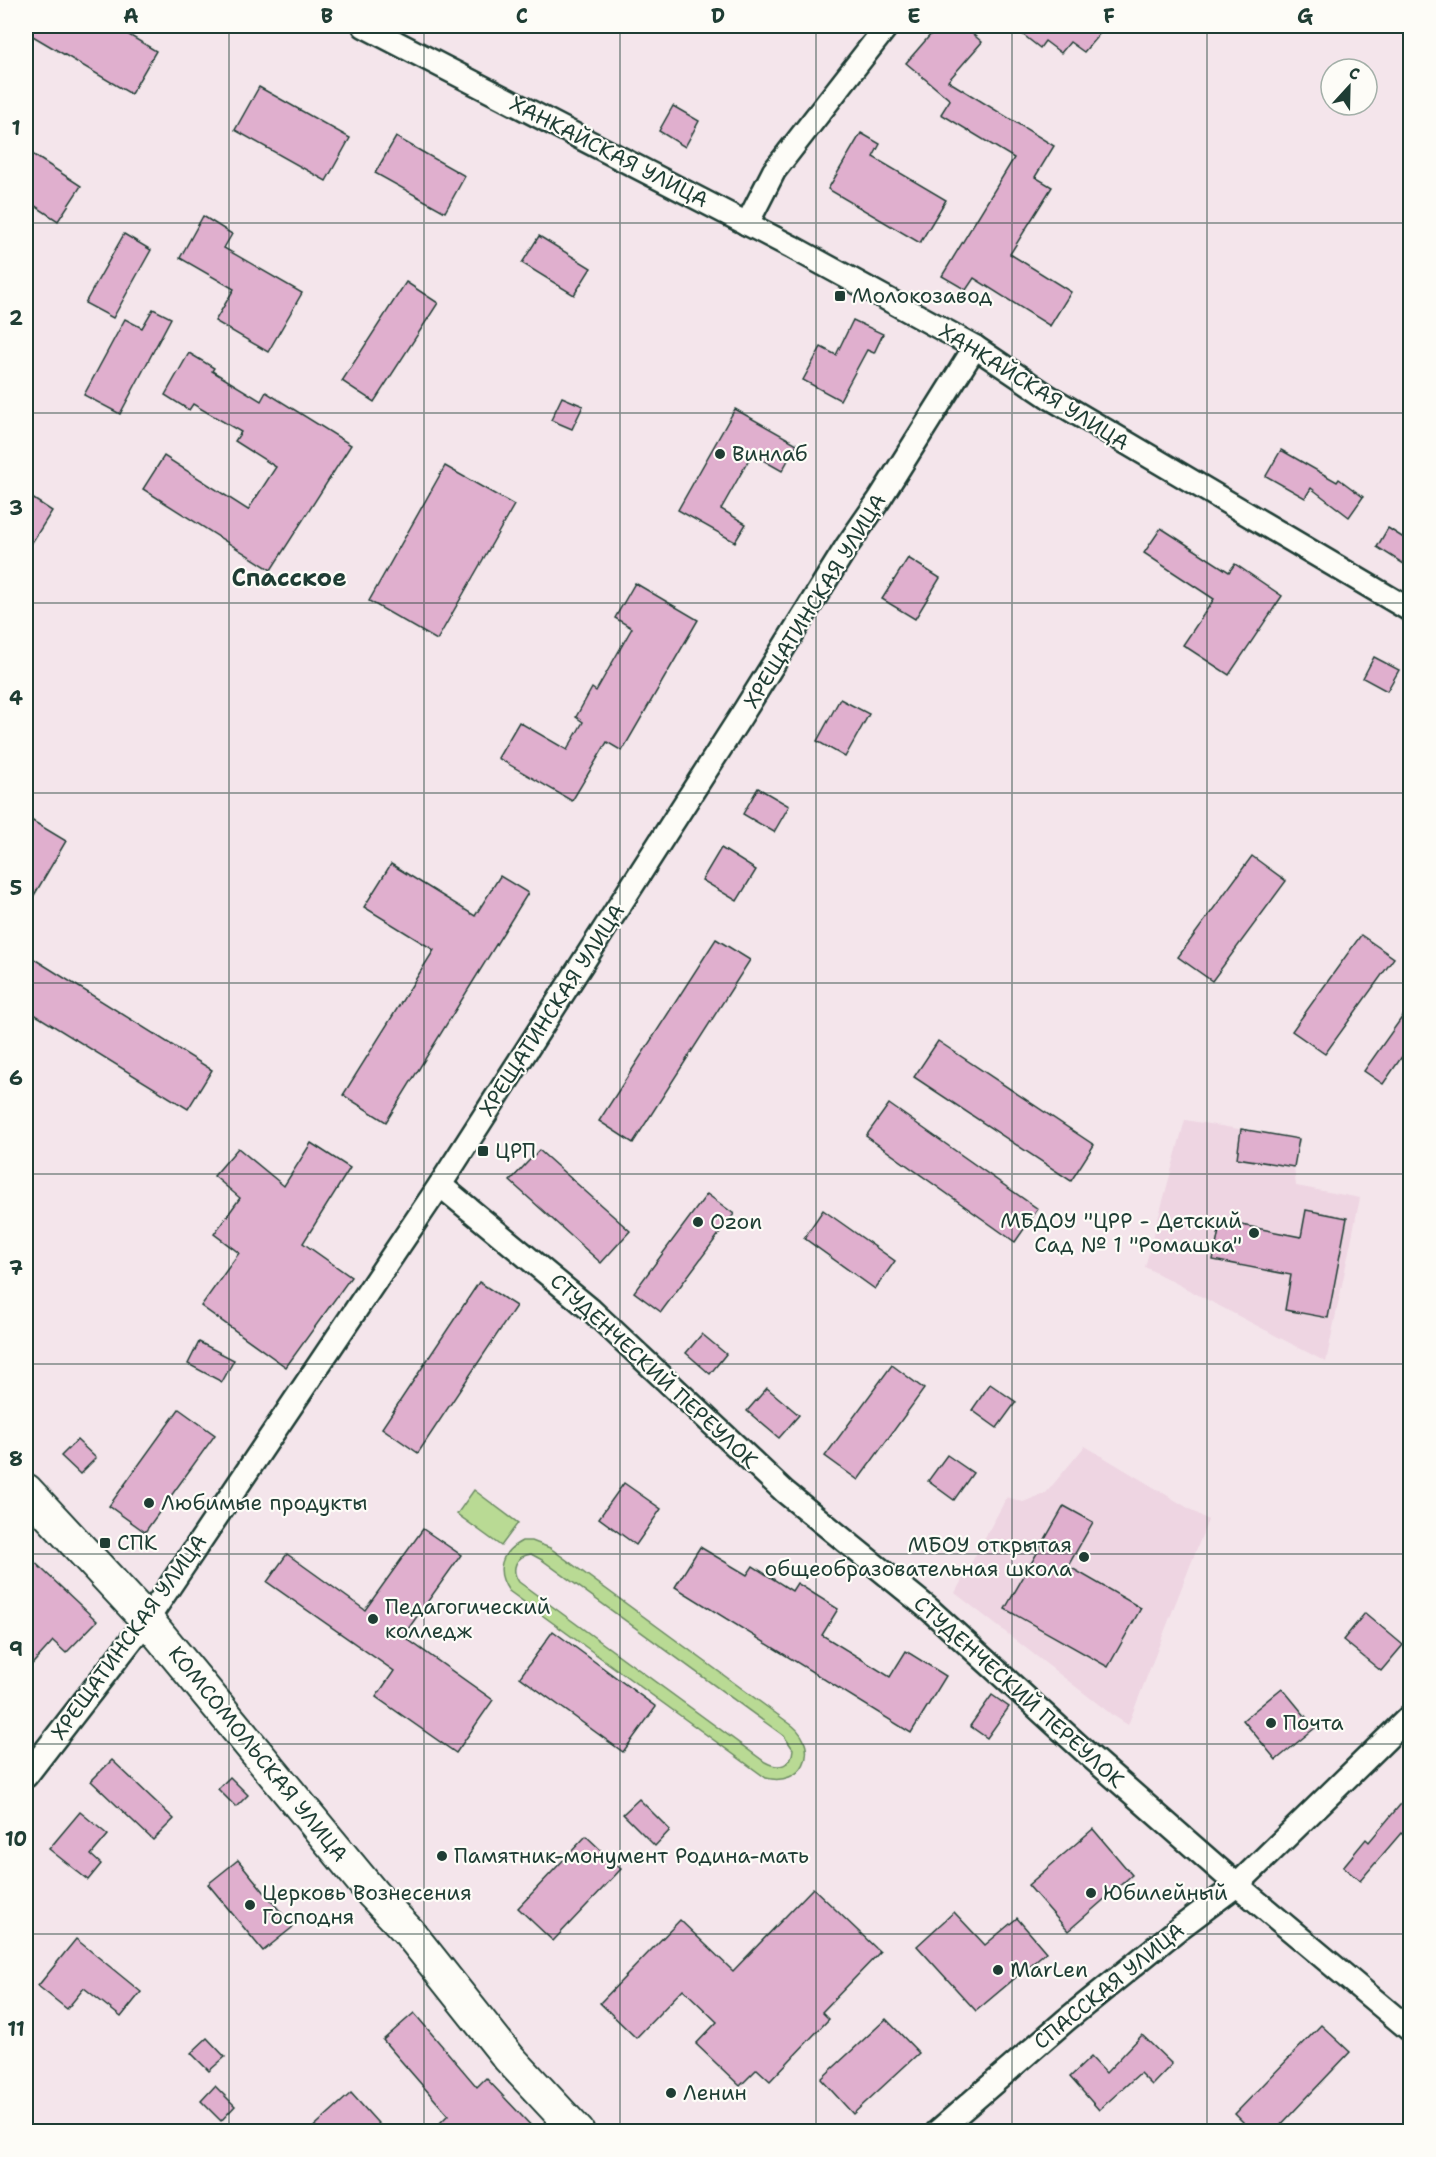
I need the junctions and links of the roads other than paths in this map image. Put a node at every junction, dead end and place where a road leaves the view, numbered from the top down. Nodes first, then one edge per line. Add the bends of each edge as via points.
1 (364, 26) edge
2 (887, 26) edge
3 (747, 224) junction
4 (975, 347) junction
5 (1410, 610) edge
6 (440, 1185) junction
7 (26, 1490) edge
8 (147, 1620) junction
9 (1410, 1716) edge
10 (26, 1776) edge
11 (1238, 1885) junction
12 (1410, 2030) edge
13 (578, 2132) edge
14 (937, 2132) edge

1 - 3 street, ХАНКАЙСКАЯ УЛИЦА
2 - 3 street via 774,171
3 - 4 street, ХАНКАЙСКАЯ УЛИЦА
4 - 5 street, ХАНКАЙСКАЯ УЛИЦА via 1049,397
4 - 6 street, ХРЕЩАТИНСКАЯ УЛИЦА
6 - 8 street, ХРЕЩАТИНСКАЯ УЛИЦА
6 - 11 street, СТУДЕНЧЕСКИЙ ПЕРЕУЛОК via 591,1310 785,1492 929,1609
7 - 8 street, КОМСОМОЛЬСКАЯ УЛИЦА
8 - 10 street, ХРЕЩАТИНСКАЯ УЛИЦА
8 - 13 street, КОМСОМОЛЬСКАЯ УЛИЦА via 372,1894 408,1931 509,2058
9 - 11 street, СПАССКАЯ УЛИЦА
11 - 12 street, СТУДЕНЧЕСКИЙ ПЕРЕУЛОК
11 - 14 street, СПАССКАЯ УЛИЦА via 1066,2020

